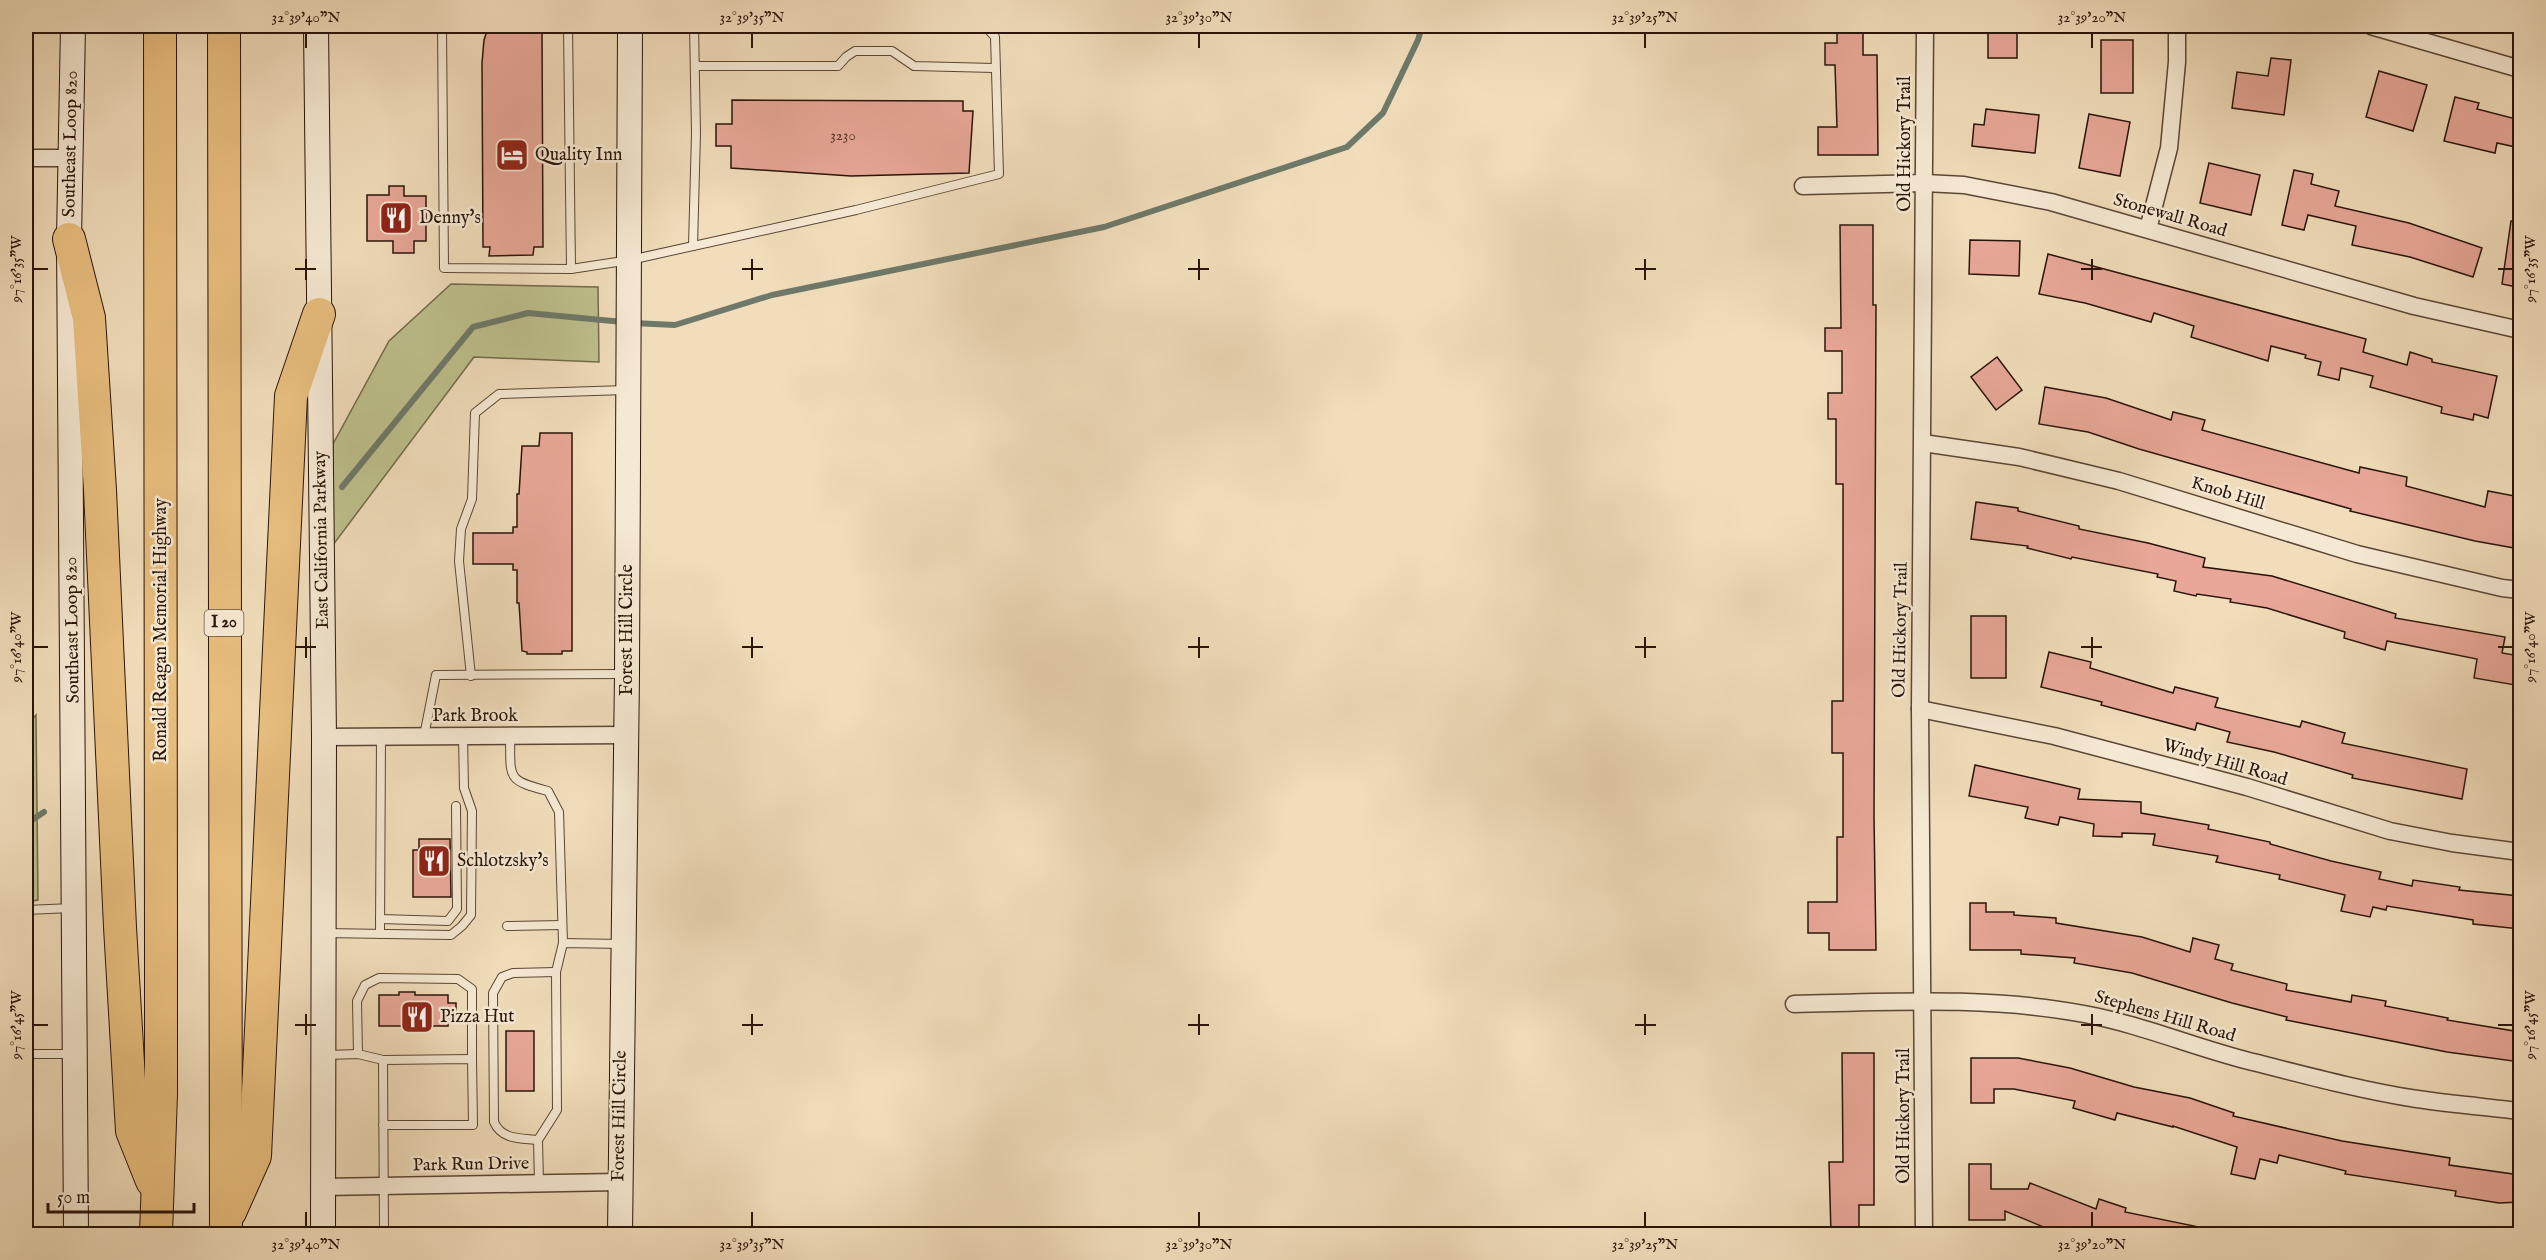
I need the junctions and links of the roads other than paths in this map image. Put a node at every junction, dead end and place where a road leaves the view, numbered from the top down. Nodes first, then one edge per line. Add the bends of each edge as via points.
1 (72, 26) edge
2 (160, 26) edge
3 (224, 26) edge
4 (316, 26) edge
5 (442, 26) edge
6 (568, 26) edge
7 (630, 26) edge
8 (654, 26) edge
9 (694, 26) edge
10 (985, 26) edge
11 (1925, 26) edge
12 (2177, 26) edge
13 (2371, 26) edge
14 (695, 66) junction
15 (994, 68) junction
16 (2520, 69) edge
17 (26, 158) edge
18 (71, 158) junction
19 (1925, 183) junction
20 (1803, 186) dead end
21 (2148, 229) junction
22 (69, 239) junction
23 (693, 246) junction
24 (630, 260) junction
25 (571, 269) junction
26 (318, 314) junction
27 (2520, 330) edge
28 (628, 390) junction
29 (1923, 443) junction
30 (2520, 590) edge
31 (627, 674) junction
32 (471, 676) junction
33 (1920, 709) junction
34 (626, 735) junction
35 (324, 736) junction
36 (381, 736) junction
37 (424, 736) junction
38 (463, 736) junction
39 (510, 736) junction
40 (456, 806) dead end
41 (2520, 852) edge
42 (75, 908) junction
43 (26, 910) edge
44 (380, 919) junction
45 (562, 925) junction
46 (507, 926) dead end
47 (324, 933) junction
48 (380, 934) junction
49 (563, 943) junction
50 (623, 944) junction
51 (556, 972) junction
52 (1924, 1001) junction
53 (1794, 1004) dead end
54 (26, 1054) edge
55 (76, 1054) junction
56 (358, 1054) junction
57 (323, 1055) junction
58 (472, 1059) junction
59 (383, 1060) junction
60 (2520, 1111) edge
61 (383, 1125) junction
62 (538, 1140) junction
63 (619, 1182) junction
64 (539, 1183) junction
65 (384, 1186) junction
66 (323, 1187) junction
67 (156, 1192) junction
68 (226, 1228) edge
69 (76, 1234) edge
70 (156, 1234) edge
71 (323, 1234) edge
72 (384, 1234) edge
73 (620, 1234) edge
74 (1924, 1234) edge

1 - 18 main road, Southeast Loop 820
2 - 67 highway, Ronald Reagan Memorial Highway via 161,1094
3 - 68 highway, I 20
4 - 26 main road, East California Parkway
5 - 25 lane via 444,268
6 - 7 lane
6 - 25 lane
7 - 8 lane
7 - 24 main road, Forest Hill Circle
9 - 14 lane
10 - 15 lane via 995,37
11 - 19 street, Old Hickory Trail
12 - 21 street via 2169,148
13 - 16 street
14 - 15 lane via 838,66 855,51 892,51 914,66
14 - 23 lane
15 - 23 lane via 999,174
17 - 18 street
18 - 22 main road, Southeast Loop 820
19 - 20 street, Stonewall Road
19 - 21 street, Stonewall Road via 1964,185 2050,202
19 - 29 street, Old Hickory Trail
21 - 27 street, Stonewall Road via 2414,306
22 - 42 main road, Southeast Loop 820
22 - 67 highway via 89,318 132,1131
23 - 24 lane
24 - 25 lane
24 - 28 main road, Forest Hill Circle
26 - 35 main road, East California Parkway
26 - 68 highway via 291,396 255,1156
28 - 31 main road, Forest Hill Circle
28 - 32 lane via 499,394 475,414 472,500 461,529 459,561
29 - 30 street, Knob Hill via 2019,457 2119,481 2356,554
29 - 33 street, Old Hickory Trail
31 - 32 lane
31 - 34 main road, Forest Hill Circle
32 - 37 lane via 436,675
33 - 41 street, Windy Hill Road via 2054,736 2247,787 2390,831
33 - 52 street, Old Hickory Trail
34 - 39 street, Park Brook
34 - 50 main road, Forest Hill Circle
35 - 36 street, Park Brook
35 - 47 main road, East California Parkway
36 - 37 street, Park Brook
36 - 44 lane
37 - 38 street, Park Brook
38 - 39 street, Park Brook
38 - 48 lane via 464,788 472,811 471,915 451,934
39 - 45 lane via 511,771 520,784 548,791 559,812
40 - 44 lane via 457,909 453,915 448,921
42 - 43 lane
42 - 55 main road, Southeast Loop 820
44 - 48 lane
45 - 46 lane
45 - 49 lane
47 - 48 lane
47 - 57 main road, East California Parkway
49 - 50 lane
49 - 51 lane
50 - 63 main road, Forest Hill Circle
51 - 62 lane via 557,1110
51 - 62 lane via 513,973 502,977 493,993 494,1122 505,1137
52 - 53 street, Stephens Hill Road
52 - 60 street, Stephens Hill Road via 2038,1007 2085,1014 2243,1059 2372,1090
52 - 74 street, Old Hickory Trail
54 - 55 lane
55 - 69 main road, Southeast Loop 820
56 - 57 lane
56 - 58 lane via 357,1001 365,985 379,978 458,979 472,989
56 - 59 lane
57 - 66 main road, East California Parkway
58 - 59 lane
58 - 61 lane via 473,1125
59 - 61 lane
61 - 65 lane
62 - 64 lane
63 - 64 street, Park Run Drive
63 - 73 main road, Forest Hill Circle
64 - 65 street, Park Run Drive
65 - 66 street, Park Run Drive
65 - 72 lane
66 - 71 main road, East California Parkway
67 - 70 highway, Ronald Reagan Memorial Highway

